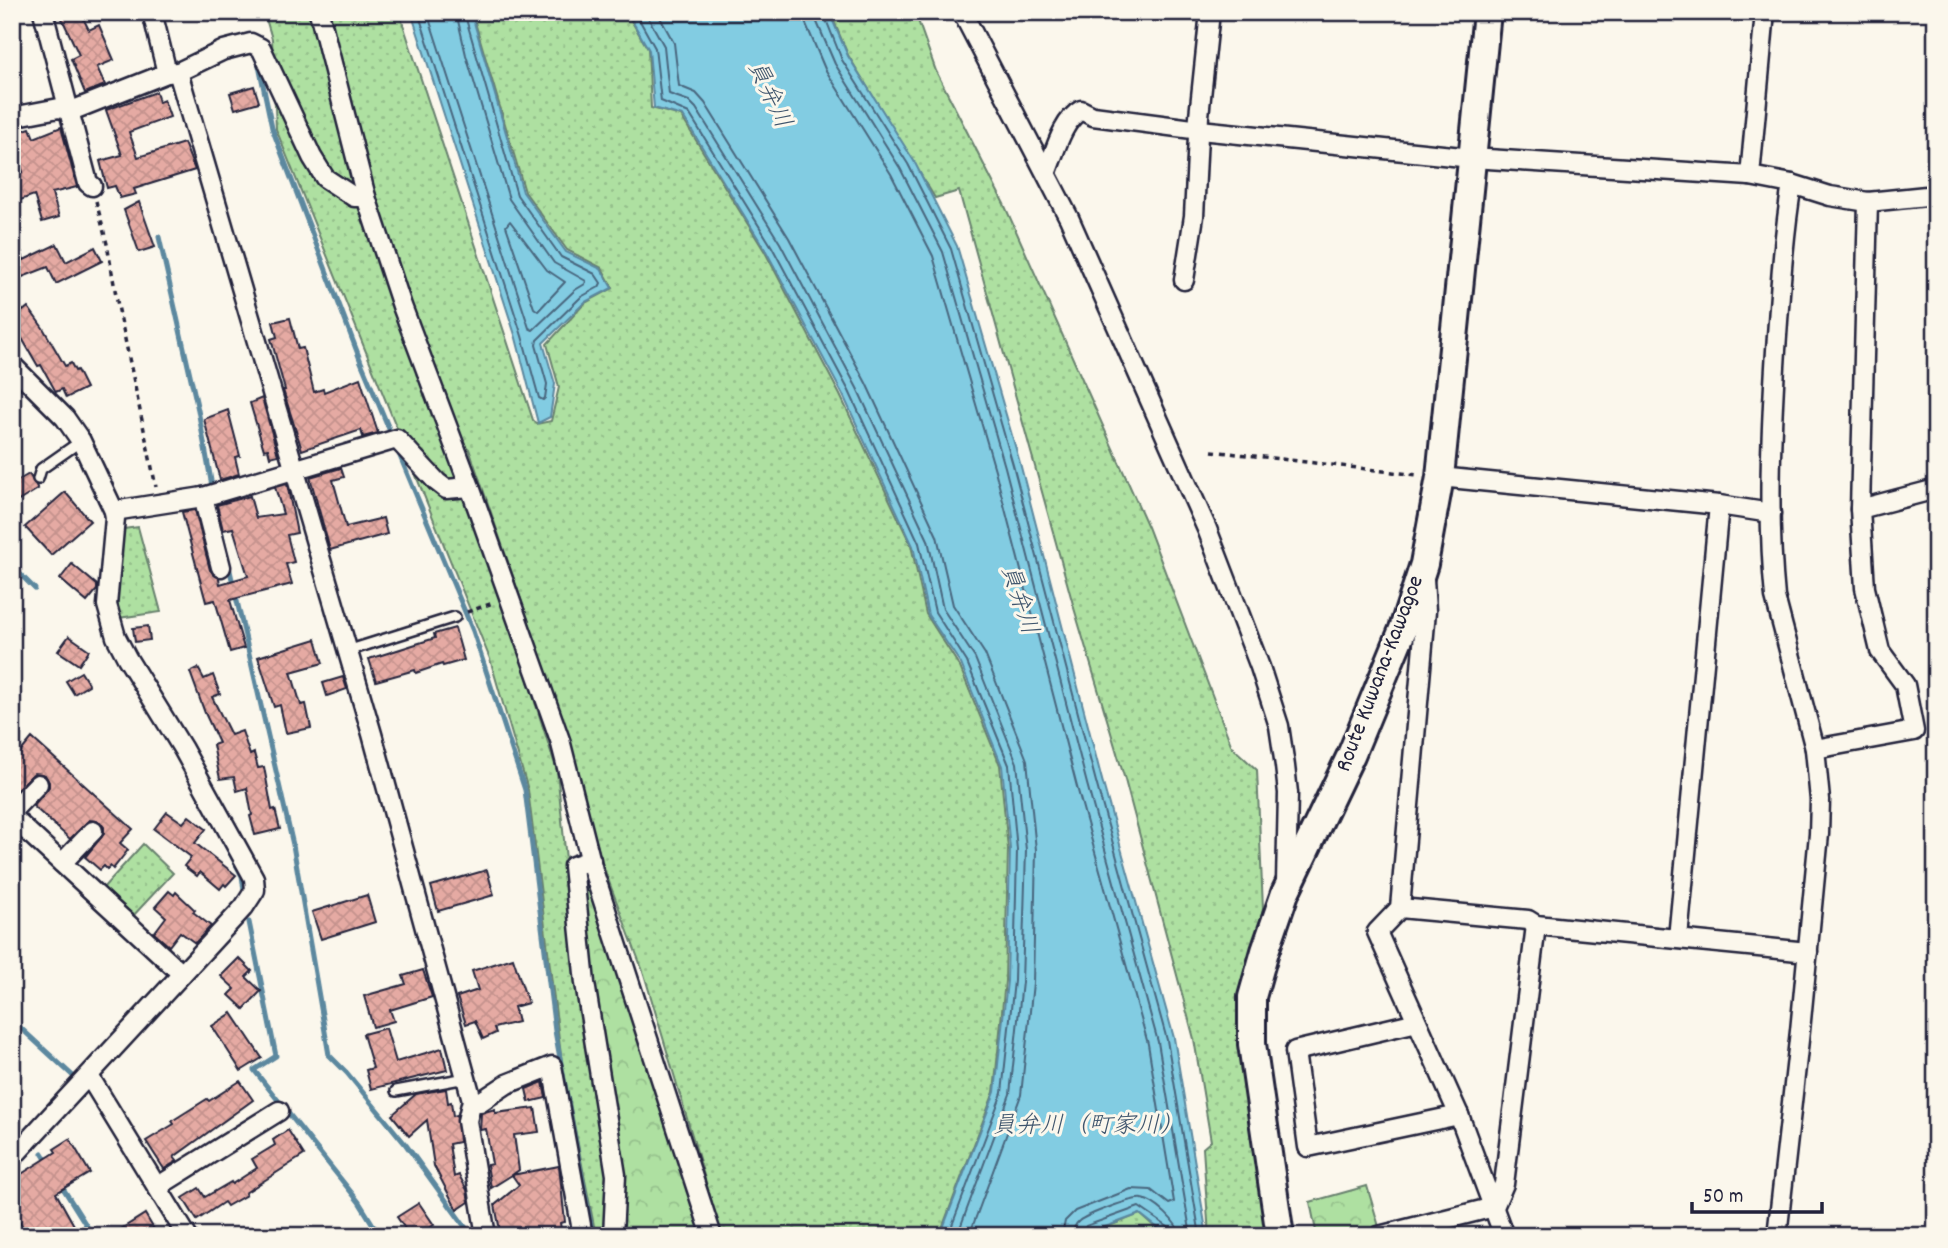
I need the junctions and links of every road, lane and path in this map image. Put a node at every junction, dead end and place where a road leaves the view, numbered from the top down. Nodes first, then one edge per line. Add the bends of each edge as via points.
1 (43, 12) edge
2 (152, 12) edge
3 (319, 12) edge
4 (962, 12) edge
5 (1210, 12) edge
6 (1487, 12) edge
7 (1765, 12) edge
8 (173, 72) junction
9 (71, 111) junction
10 (12, 117) edge
11 (1200, 130) junction
12 (1472, 158) junction
13 (1047, 171) junction
14 (1750, 176) junction
15 (1792, 184) junction
16 (92, 186) joint
17 (1936, 195) edge
18 (366, 197) junction
19 (1868, 202) junction
20 (1184, 281) dead end
21 (16, 375) edge
22 (81, 440) junction
23 (1212, 451) dead end
24 (293, 468) junction
25 (1440, 477) junction
26 (38, 479) dead end
27 (470, 487) junction
28 (1936, 489) edge
29 (203, 497) junction
30 (159, 503) junction
31 (1719, 505) junction
32 (1860, 509) junction
33 (114, 511) junction
34 (1771, 513) junction
35 (1424, 564) junction
36 (221, 567) dead end
37 (508, 598) junction
38 (473, 610) dead end
39 (455, 617) dead end
40 (347, 651) junction
41 (1815, 749) junction
42 (38, 784) dead end
43 (12, 811) edge
44 (12, 817) edge
45 (93, 831) dead end
46 (591, 860) junction
47 (62, 863) junction
48 (1285, 893) junction
49 (1399, 908) junction
50 (1536, 925) junction
51 (1678, 938) junction
52 (1808, 952) junction
53 (182, 974) junction
54 (1417, 1022) junction
55 (89, 1076) junction
56 (466, 1078) junction
57 (396, 1091) dead end
58 (472, 1100) junction
59 (279, 1111) dead end
60 (1459, 1115) junction
61 (12, 1158) edge
62 (157, 1187) junction
63 (1494, 1207) junction
64 (1385, 1235) edge
65 (187, 1236) edge
66 (486, 1236) edge
67 (583, 1236) edge
68 (613, 1236) edge
69 (712, 1236) edge
70 (1280, 1236) edge
71 (1504, 1236) edge
72 (1777, 1236) edge

1 - 9 street
2 - 8 street
3 - 18 street
4 - 13 street
5 - 11 street
6 - 12 main road, Route Kuwana-Kawagoe
7 - 14 street
8 - 9 street
8 - 18 street via 224,50 251,43 261,48 324,178 354,197
8 - 24 street
9 - 10 street via 59,108
9 - 16 street
11 - 12 street
11 - 13 street via 1093,116 1081,110 1061,134
11 - 20 street
12 - 14 street
12 - 25 main road, Route Kuwana-Kawagoe
13 - 48 street via 1207,529 1260,667 1279,726 1288,793
14 - 15 street
15 - 19 street
15 - 34 street via 1784,233 1772,416
16 - 30 path
17 - 19 street
18 - 27 street
19 - 32 street
21 - 22 street via 65,418
22 - 26 lane via 40,469
22 - 33 street
23 - 25 path
24 - 27 street via 392,441 446,489
24 - 29 street
24 - 40 street
25 - 31 street
25 - 35 main road, Route Kuwana-Kawagoe
27 - 37 street
28 - 32 street
29 - 30 street
29 - 36 street
30 - 33 street
31 - 34 street
31 - 51 street
32 - 41 street via 1865,588 1880,651 1905,685 1913,731
33 - 53 street via 107,605 116,636 254,878 255,890 244,907
34 - 41 street via 1775,597
35 - 48 main road, Route Kuwana-Kawagoe via 1403,629 1351,755
35 - 49 street via 1426,611
37 - 38 path
37 - 46 street via 560,740
39 - 40 lane
40 - 56 street
41 - 52 street via 1819,834
42 - 43 street
44 - 47 street
45 - 47 street
46 - 68 street via 573,866 585,983 616,1175
46 - 69 street
47 - 53 street
48 - 70 main road, Route Kuwana-Kawagoe via 1252,998 1252,1045
49 - 50 street via 1528,920
49 - 54 street via 1377,932
50 - 51 street
50 - 63 street via 1504,1184
51 - 52 street
52 - 72 street
53 - 55 street
54 - 60 street
54 - 60 street via 1295,1051 1308,1147
55 - 61 street
55 - 62 street
56 - 57 lane
56 - 58 street
58 - 66 street via 467,1121
58 - 67 street via 480,1102 507,1084 552,1066
59 - 62 street
60 - 63 street
62 - 65 street
63 - 64 street
63 - 71 street

